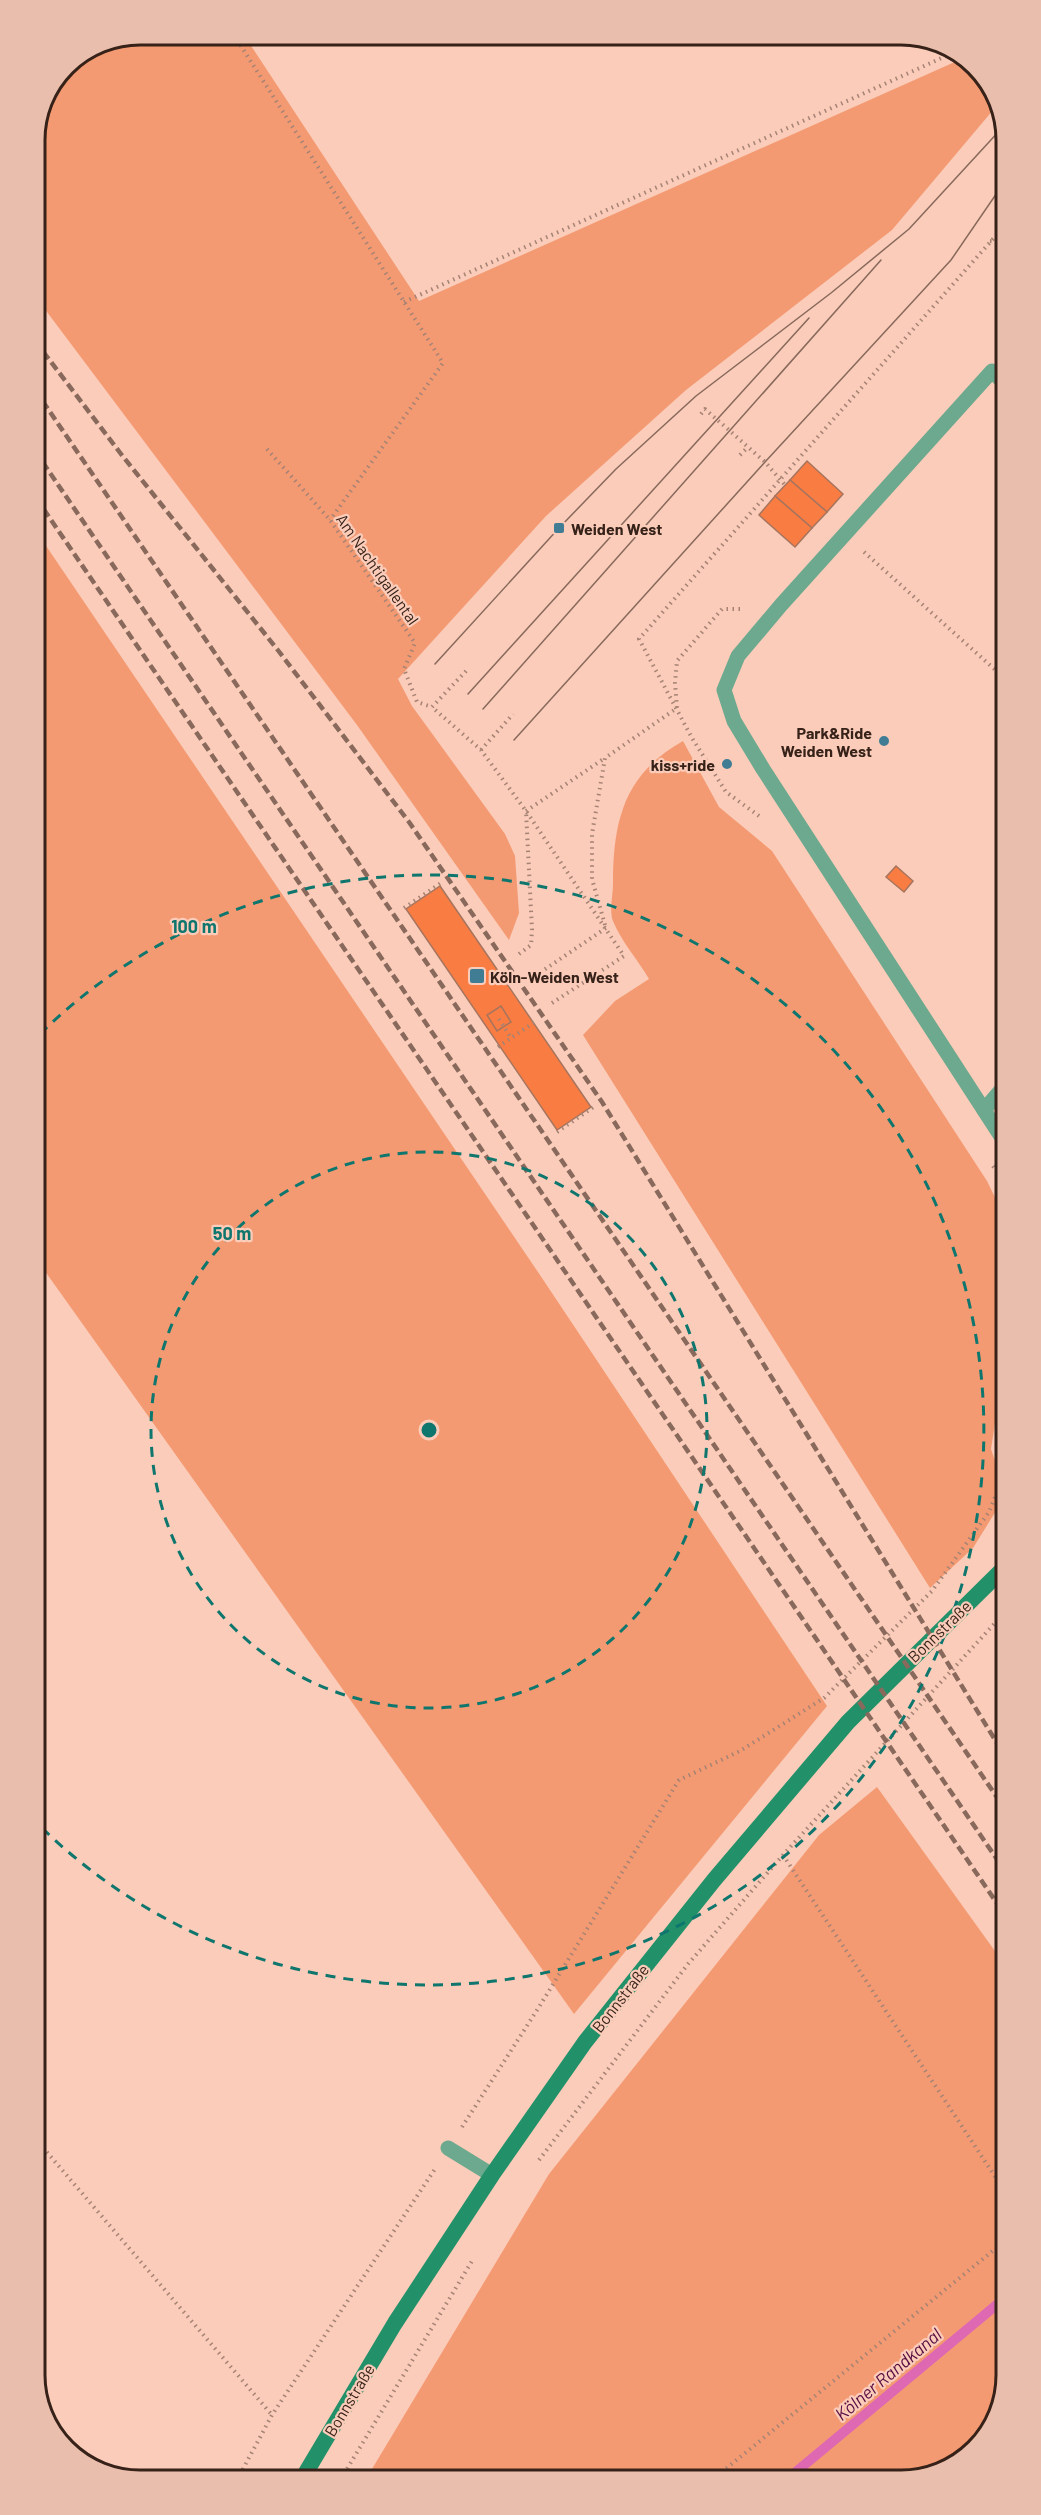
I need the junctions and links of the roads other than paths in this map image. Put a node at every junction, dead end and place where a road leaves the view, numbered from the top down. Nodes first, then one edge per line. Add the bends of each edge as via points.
1 (996, 375) edge
2 (996, 1096) edge
3 (984, 1110) junction
4 (996, 1129) edge
5 (996, 1576) edge
6 (448, 2148) road end
7 (492, 2175) junction
8 (307, 2470) edge

1 - 3 lane via 992,371 738,656 724,690 734,721 763,769
2 - 3 lane
3 - 4 lane
5 - 7 main road, Bonnstraße via 865,1703 721,1871 585,2042
6 - 7 lane
7 - 8 main road, Bonnstraße via 395,2323

